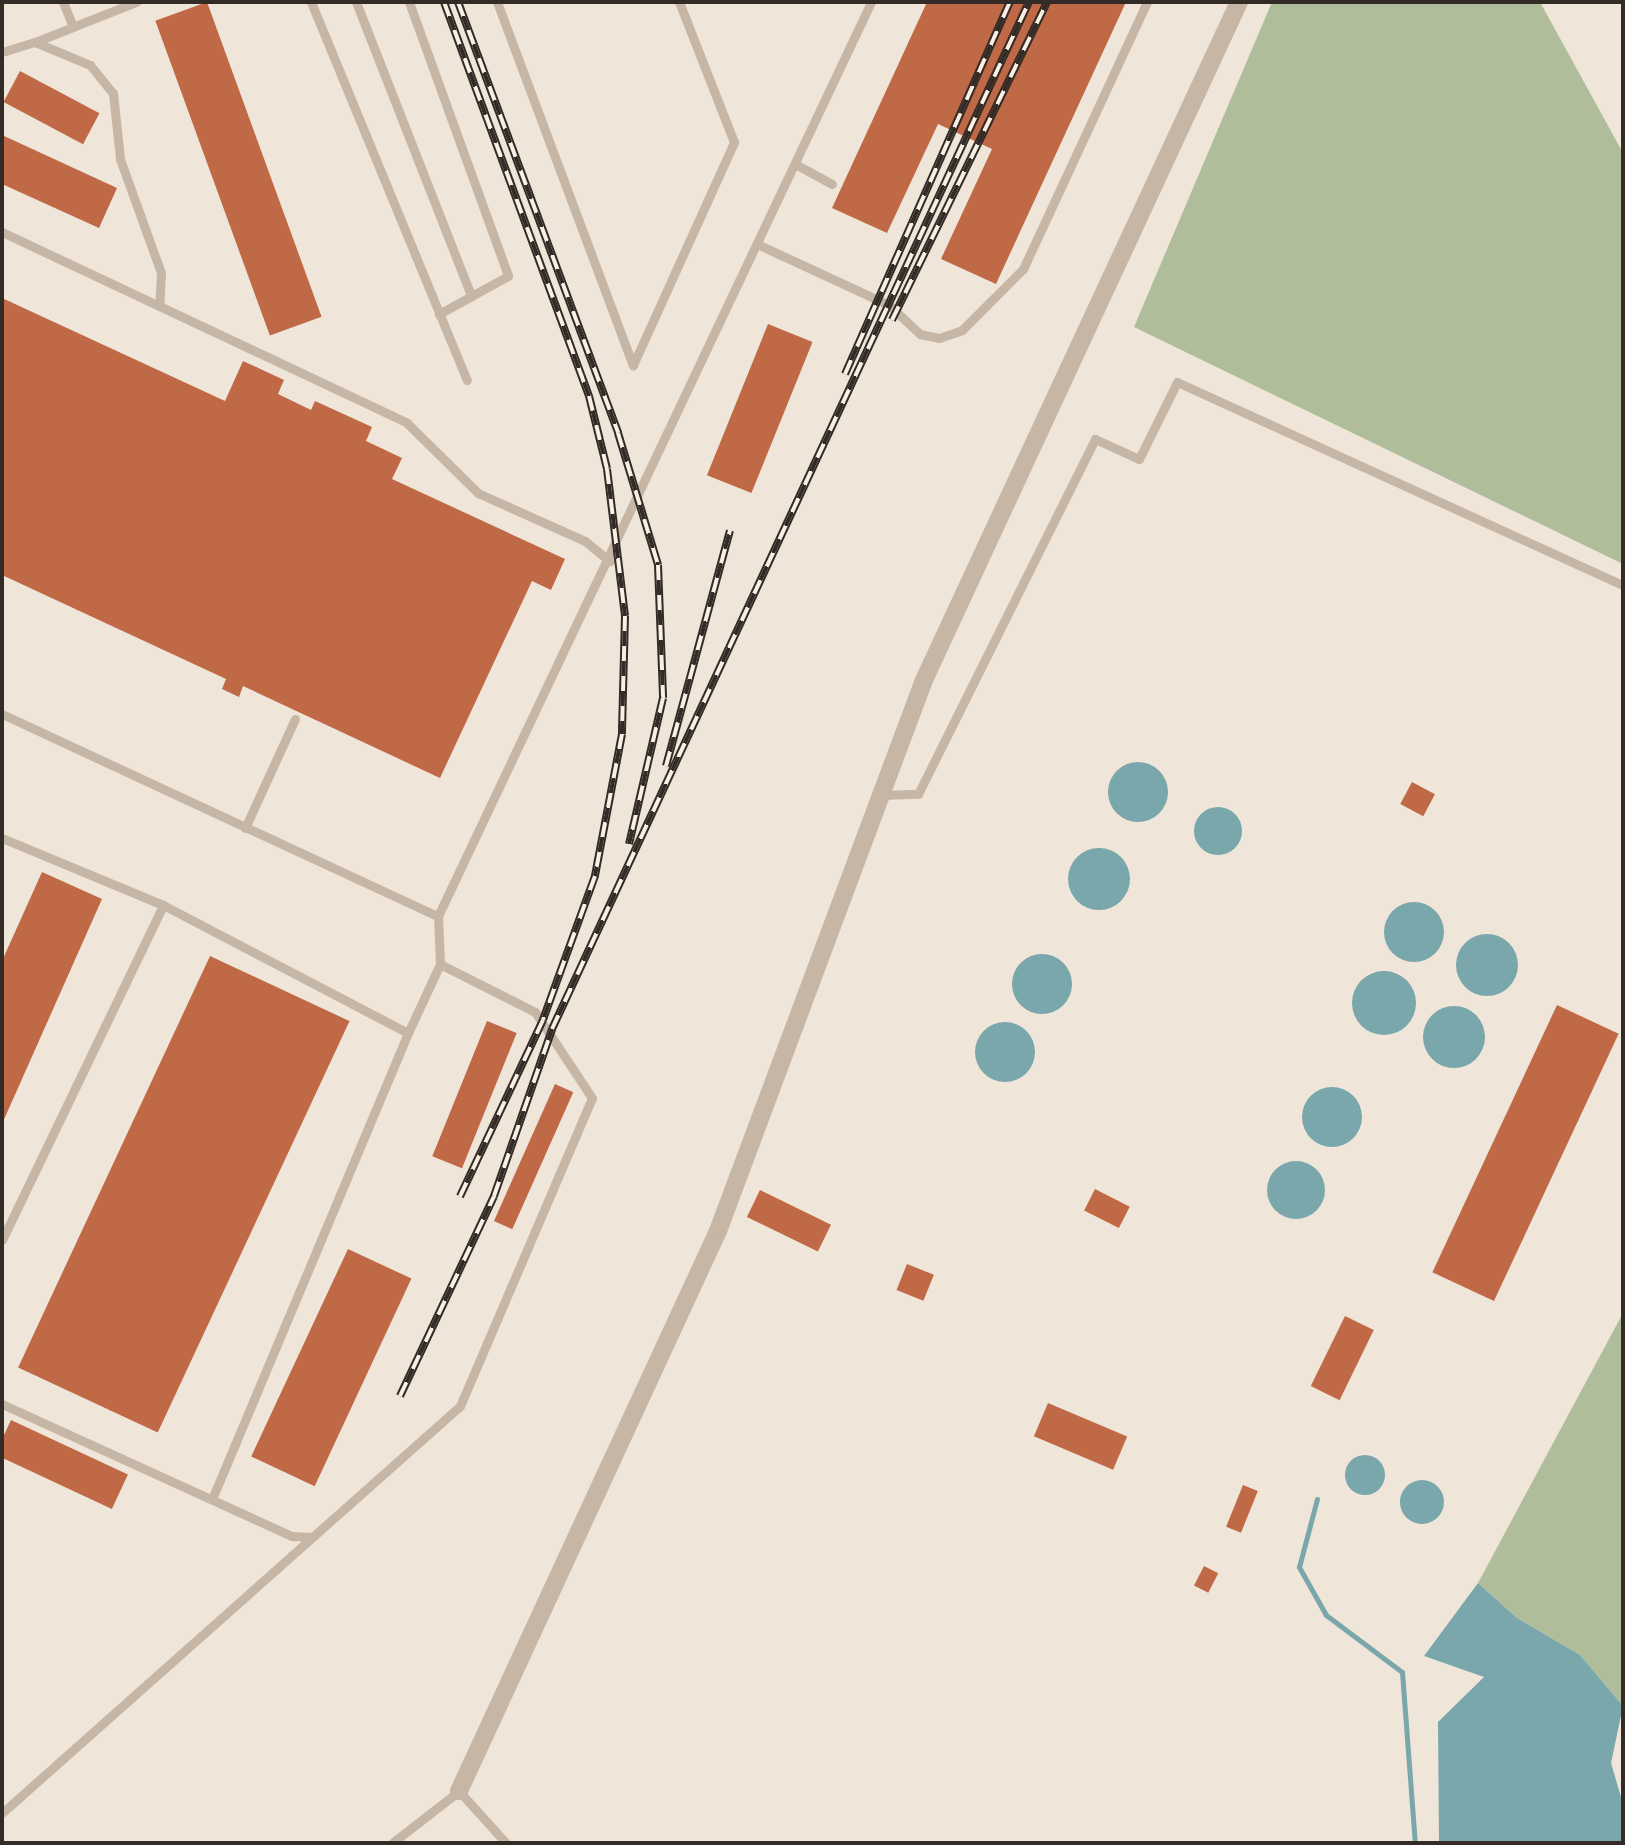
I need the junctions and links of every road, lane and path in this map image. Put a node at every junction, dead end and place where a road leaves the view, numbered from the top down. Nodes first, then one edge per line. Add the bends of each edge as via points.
1 (63, 2) edge
2 (311, 2) edge
3 (356, 2) edge
4 (409, 2) edge
5 (497, 2) edge
6 (679, 2) edge
7 (871, 2) edge
8 (1147, 2) edge
9 (1239, 2) edge
10 (137, 3) edge
11 (73, 27) junction
12 (35, 42) junction
13 (2, 52) edge
14 (795, 164) junction
15 (832, 184) dead end
16 (2, 232) edge
17 (757, 244) junction
18 (471, 296) junction
19 (159, 306) junction
20 (439, 314) junction
21 (467, 380) dead end
22 (610, 561) junction
23 (1623, 585) edge
24 (2, 714) edge
25 (295, 719) dead end
26 (878, 795) junction
27 (245, 828) junction
28 (2, 838) edge
29 (163, 905) junction
30 (438, 916) junction
31 (440, 964) junction
32 (408, 1033) junction
33 (2, 1240) edge
34 (2, 1404) edge
35 (212, 1499) junction
36 (312, 1537) junction
37 (459, 1791) junction
38 (2, 1813) edge
39 (392, 1843) edge
40 (506, 1843) edge

1 - 11 lane
2 - 20 lane
3 - 18 lane
4 - 18 lane via 508,276
5 - 6 lane via 633,365 734,142
7 - 14 lane
8 - 17 lane via 1023,269 962,330 939,338 920,334 889,305
9 - 26 street via 924,680
10 - 11 lane
11 - 12 lane
12 - 13 lane
12 - 19 lane via 90,65 113,93 120,159 161,273
14 - 15 lane
14 - 17 lane
16 - 19 lane
17 - 22 lane
18 - 20 lane
19 - 22 lane via 407,423 478,493 585,541
20 - 21 lane
22 - 30 lane
23 - 26 lane via 1177,382 1139,459 1095,439 918,794
24 - 27 lane
25 - 27 lane
26 - 37 street via 724,1216
27 - 30 lane
28 - 29 lane
29 - 32 lane
29 - 33 lane
30 - 31 lane
31 - 32 lane
31 - 36 lane via 535,1012 592,1098 460,1406
32 - 35 lane
34 - 35 lane
35 - 36 lane
36 - 38 lane
37 - 39 lane
37 - 40 lane

